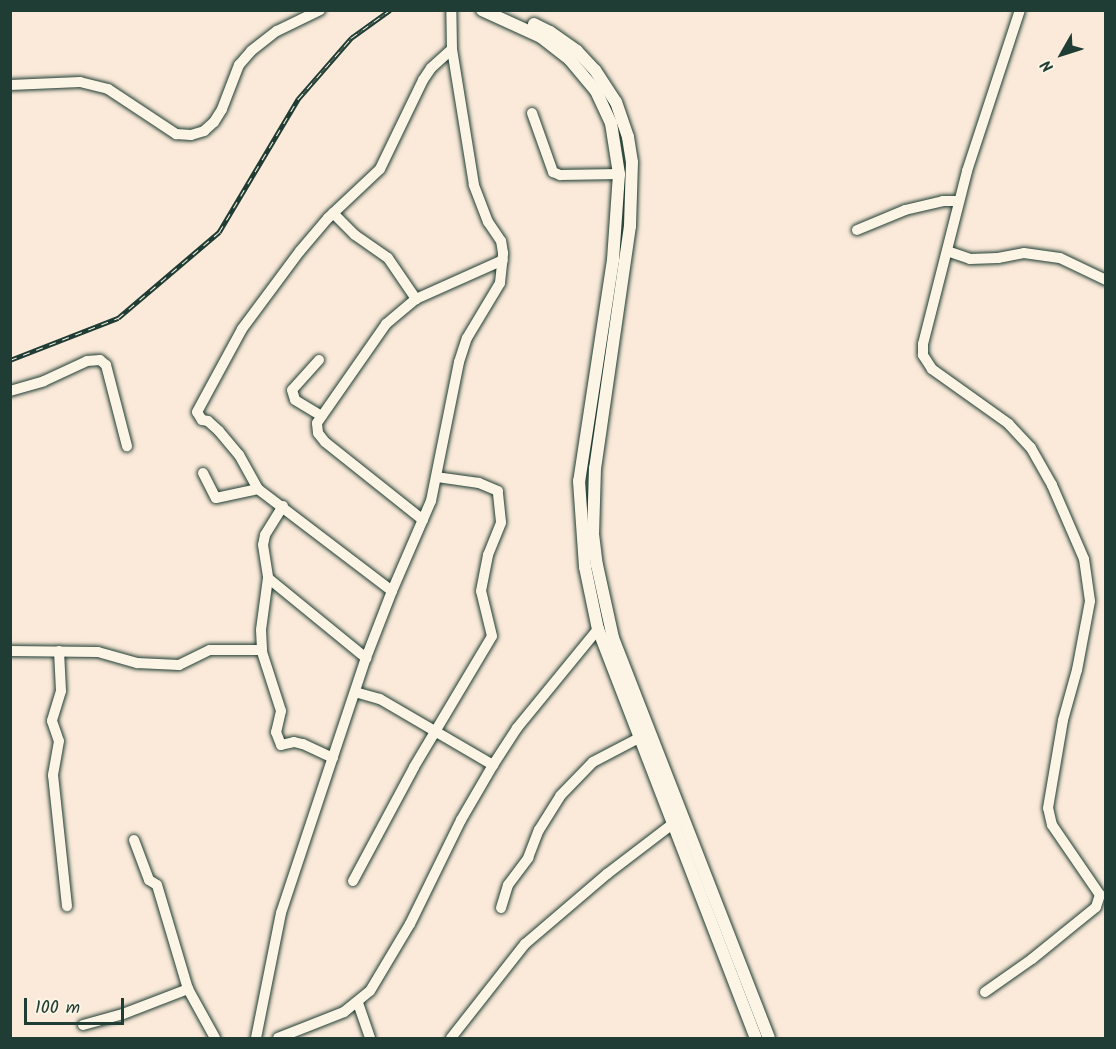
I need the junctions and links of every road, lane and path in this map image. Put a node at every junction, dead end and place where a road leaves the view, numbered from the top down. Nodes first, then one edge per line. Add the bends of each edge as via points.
1 (320, 10) edge
2 (451, 10) edge
3 (482, 10) edge
4 (505, 10) edge
5 (1020, 10) edge
6 (452, 49) junction
7 (10, 85) edge
8 (532, 113) dead end
9 (632, 162) junction
10 (618, 168) junction
11 (959, 201) junction
12 (333, 213) junction
13 (857, 230) dead end
14 (947, 251) junction
15 (503, 260) junction
16 (1106, 280) edge
17 (416, 299) junction
18 (319, 360) dead end
19 (10, 391) edge
20 (322, 416) junction
21 (128, 446) dead end
22 (203, 473) dead end
23 (437, 477) junction
24 (258, 489) junction
25 (283, 506) junction
26 (423, 520) junction
27 (268, 578) junction
28 (392, 591) junction
29 (598, 629) junction
30 (262, 650) junction
31 (10, 651) edge
32 (59, 651) junction
33 (366, 658) junction
34 (355, 692) junction
35 (435, 732) junction
36 (639, 738) junction
37 (333, 758) junction
38 (493, 765) junction
39 (674, 823) junction
40 (134, 840) dead end
41 (353, 881) dead end
42 (67, 906) dead end
43 (501, 908) dead end
44 (188, 988) junction
45 (985, 992) dead end
46 (358, 1003) junction
47 (83, 1025) dead end
48 (215, 1038) edge
49 (256, 1038) edge
50 (278, 1038) edge
51 (370, 1038) edge
52 (451, 1038) edge
53 (756, 1038) edge
54 (769, 1038) edge

1 - 7 street via 277,31 251,51 239,65 214,122 191,135 177,134 108,88 80,82
2 - 6 street
3 - 10 main road via 541,37 580,69 608,115
4 - 9 main road via 550,32 595,70 616,102
5 - 11 street
6 - 12 street via 423,80 380,168
6 - 15 street via 474,185 488,222 501,241
8 - 10 street via 554,172 560,175
9 - 10 main road
9 - 54 main road via 630,226 595,468 593,534 597,565 613,638
10 - 29 main road via 613,260 579,482 585,567
11 - 13 street via 905,210
11 - 14 street
12 - 17 street via 355,235 388,258
12 - 24 street via 242,329 197,408 198,416 219,431 239,455
14 - 16 street via 970,259 1023,252 1052,256
14 - 45 street via 923,344 926,362 1009,424 1030,448 1076,537 1090,587 1088,614 1063,720 1048,808 1052,825 1098,889 1100,901 1032,959
15 - 17 street
15 - 23 street via 500,283 467,338 459,362
17 - 20 street via 386,324
18 - 20 street via 292,390 292,396
19 - 21 street via 44,381 87,361 100,360 106,365
20 - 26 street via 317,423 318,432 325,442
22 - 24 street via 216,498
23 - 26 street
23 - 35 street via 479,483 498,491 501,522 488,555 481,591 492,636
24 - 25 street
25 - 27 street via 263,539
25 - 28 street
26 - 28 street
27 - 30 street
27 - 33 street
28 - 33 street
29 - 36 main road
29 - 38 street via 517,728
30 - 32 street via 210,650 179,665 137,663 98,652
30 - 37 street via 278,695 281,711 276,732 281,745 303,744
31 - 32 street
32 - 42 street via 61,691 52,722 59,741 54,776
33 - 34 street
34 - 35 street via 380,699
34 - 37 street
35 - 38 street
35 - 41 street
36 - 39 main road
36 - 43 street via 593,762 560,796 539,830 528,858 508,885
37 - 49 street via 281,914
38 - 46 street via 410,924 370,991
39 - 52 street via 606,874 525,944
39 - 53 main road
40 - 44 street via 149,880 157,885
44 - 47 street
44 - 48 street
46 - 50 street via 302,1031
46 - 51 street

